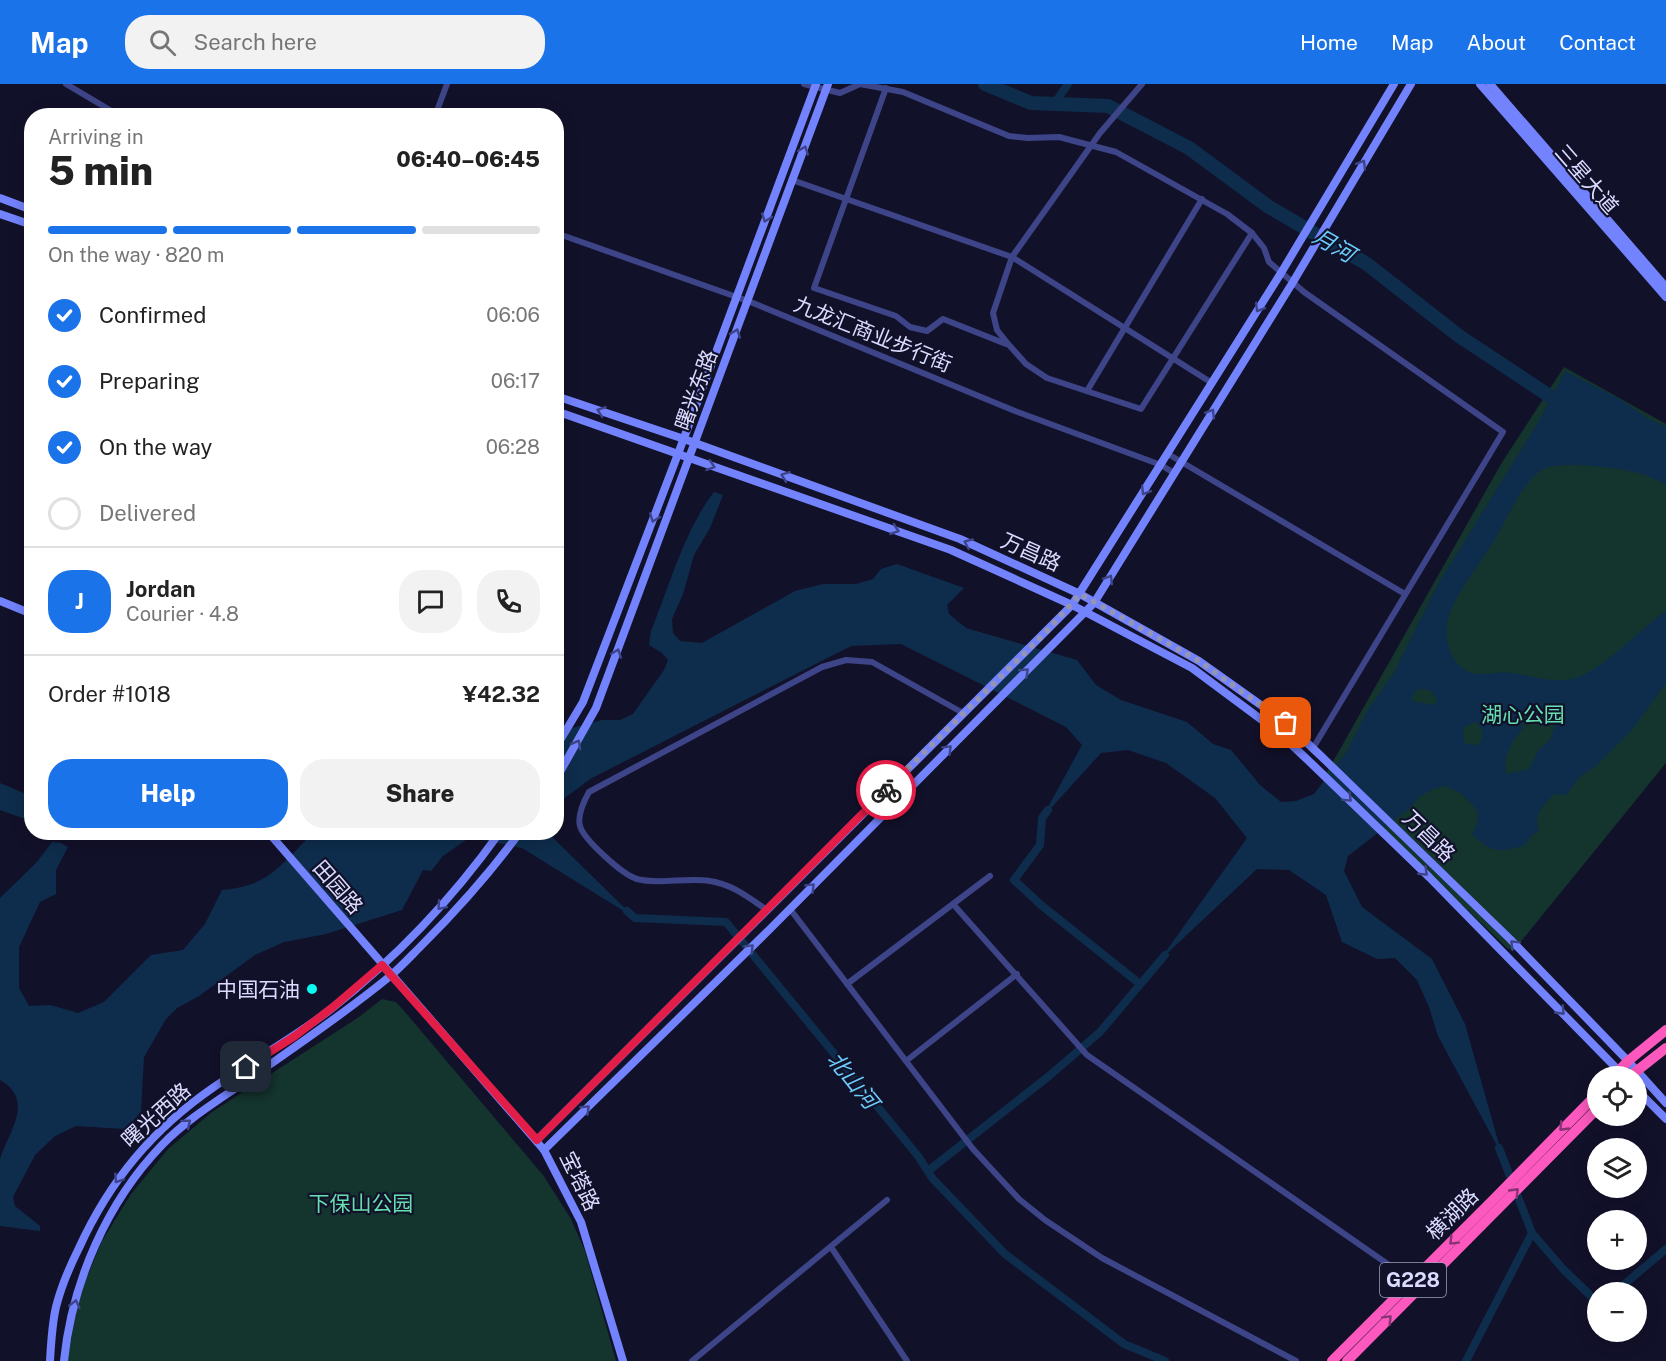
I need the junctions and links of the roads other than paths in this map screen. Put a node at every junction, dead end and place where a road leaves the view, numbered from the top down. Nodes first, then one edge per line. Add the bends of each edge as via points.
1 (66, 84) edge
2 (447, 84) edge
3 (804, 84) edge
4 (1142, 84) edge
5 (1394, 84) edge
6 (1411, 84) edge
7 (1480, 84) edge
8 (1490, 84) edge
9 (815, 86) edge
10 (827, 87) edge
11 (886, 88) junction
12 (106, 108) edge
13 (438, 108) edge
14 (1092, 145) junction
15 (792, 180) junction
16 (0, 198) edge
17 (846, 198) junction
18 (1202, 199) junction
19 (24, 207) edge
20 (0, 214) edge
21 (24, 222) edge
22 (1252, 233) junction
23 (564, 236) edge
24 (1012, 257) junction
25 (1281, 273) junction
26 (1293, 282) junction
27 (1666, 286) edge
28 (736, 297) junction
29 (1666, 297) edge
30 (748, 301) junction
31 (1125, 328) junction
32 (1009, 345) junction
33 (1173, 359) junction
34 (1212, 383) junction
35 (1087, 391) junction
36 (564, 399) edge
37 (564, 414) edge
38 (684, 439) junction
39 (696, 443) junction
40 (678, 454) junction
41 (1168, 454) junction
42 (690, 458) junction
43 (1181, 462) junction
44 (1161, 465) junction
45 (1174, 473) junction
46 (1080, 594) junction
47 (1405, 594) junction
48 (0, 601) edge
49 (1094, 603) junction
50 (1072, 604) junction
51 (24, 611) edge
52 (1085, 612) junction
53 (963, 713) junction
54 (564, 734) edge
55 (1312, 748) junction
56 (564, 765) edge
57 (274, 840) edge
58 (494, 840) edge
59 (514, 840) edge
60 (990, 876) dead end
61 (953, 904) junction
62 (790, 909) junction
63 (767, 910) junction
64 (382, 965) junction
65 (1017, 974) junction
66 (392, 975) junction
67 (847, 984) junction
68 (1666, 1030) edge
69 (1666, 1048) edge
70 (906, 1061) junction
71 (1628, 1061) junction
72 (1615, 1066) edge
73 (1627, 1066) edge
74 (1638, 1066) edge
75 (1647, 1090) edge
76 (1647, 1100) edge
77 (1666, 1103) edge
78 (1587, 1105) edge
79 (1587, 1118) edge
80 (1666, 1119) edge
81 (537, 1140) junction
82 (544, 1150) junction
83 (1532, 1167) junction
84 (887, 1200) dead end
85 (831, 1246) junction
86 (1412, 1281) junction
87 (50, 1361) edge
88 (64, 1361) edge
89 (623, 1361) edge
90 (692, 1361) edge
91 (907, 1361) edge
92 (1296, 1361) edge
93 (1332, 1361) edge
94 (1347, 1361) edge

1 - 12 street
2 - 13 street
3 - 9 street
4 - 14 street
5 - 25 main road
26 -> 6 main road
7 - 29 main road, 三星大道
8 - 27 main road, 三星大道
9 - 10 street
9 -> 28 main road, 曙光东路
10 - 11 street via 840,93 860,84
15 -> 10 main road, 曙光东路
11 - 14 street via 1009,136 1059,137
11 - 17 street
14 - 18 street via 1116,152
14 - 24 street
15 - 17 street
15 - 30 main road, 曙光东路
16 - 19 main road
17 - 24 street
17 - 32 street via 814,288 896,316 910,327 927,331 943,319
18 - 22 street
18 - 31 street
20 - 21 main road
22 - 25 street via 1269,262
22 - 33 street
23 - 28 street, 九龙汇商业步行街
24 - 31 street
24 - 32 street via 993,314 997,330
25 - 26 street
25 -> 34 main road
43 -> 26 main road
26 - 47 street via 1503,432
28 - 30 street, 九龙汇商业步行街
28 - 38 main road, 曙光东路
39 -> 30 main road, 曙光东路
30 - 44 street, 九龙汇商业步行街 via 1015,411
31 - 33 street
31 - 35 street
32 - 35 street via 1026,364 1047,378
33 - 34 street
33 - 35 street via 1141,409
34 - 41 main road
38 -> 36 main road, 万昌路
37 - 40 main road, 万昌路
38 - 39 main road, 万昌路
38 - 40 main road, 曙光东路
39 - 42 main road, 曙光东路
46 -> 39 main road, 万昌路 via 960,539
40 - 42 main road, 万昌路
40 -> 54 main road, 曙光东路 via 583,702
41 - 43 street
41 - 44 main road
42 -> 50 main road, 万昌路 via 951,550
56 -> 42 main road, 曙光东路 via 596,708
43 - 45 main road
43 - 47 street
44 - 45 street, 九龙汇商业步行街
44 -> 46 main road
49 -> 45 main road
46 - 49 main road, 万昌路
46 - 50 main road
47 - 55 street
48 - 51 main road
49 - 52 main road
49 - 55 main road, 万昌路 via 1199,661 1286,723
50 - 52 main road, 万昌路
50 - 53 main road
62 -> 52 main road
52 -> 72 main road, 万昌路 via 1192,668 1278,732 1429,877
53 - 63 main road
53 - 63 street via 873,662 846,660 822,667 589,792 581,805 579,825 586,837 635,879 709,880 727,885
71 -> 55 main road, 万昌路 via 1510,939
57 - 64 main road, 田园路
58 -> 64 main road, 曙光西路 via 437,911
59 - 66 main road, 曙光西路 via 491,872
60 - 61 street
61 - 65 street
61 - 67 street
62 - 67 street
82 -> 62 main road
63 - 81 main road
64 - 66 main road, 宝塔路
64 -> 87 main road, 曙光西路 via 295,1036 213,1087 136,1154 92,1218 71,1265 56,1306
65 - 70 street
65 - 86 street via 1087,1055
66 - 81 main road, 宝塔路
88 -> 66 main road, 曙光西路 via 89,1260 128,1184 162,1144 192,1119
67 - 70 street
68 - 71 highway
69 - 74 highway
70 - 92 street via 973,1149 1019,1199 1046,1220 1102,1258
71 - 73 highway
75 - 77 main road, 万昌路
76 - 80 main road
78 -> 83 highway, 横湖路 / G228
79 - 83 highway, 横湖路 / G228
81 - 82 main road, 宝塔路
82 - 89 main road, 宝塔路 via 581,1222
83 -> 86 highway, 横湖路 / G228
94 -> 83 highway, 横湖路 / G228 via 1496,1212
84 - 85 street
85 - 90 street
85 - 91 street
86 - 93 highway, 横湖路 / G228

